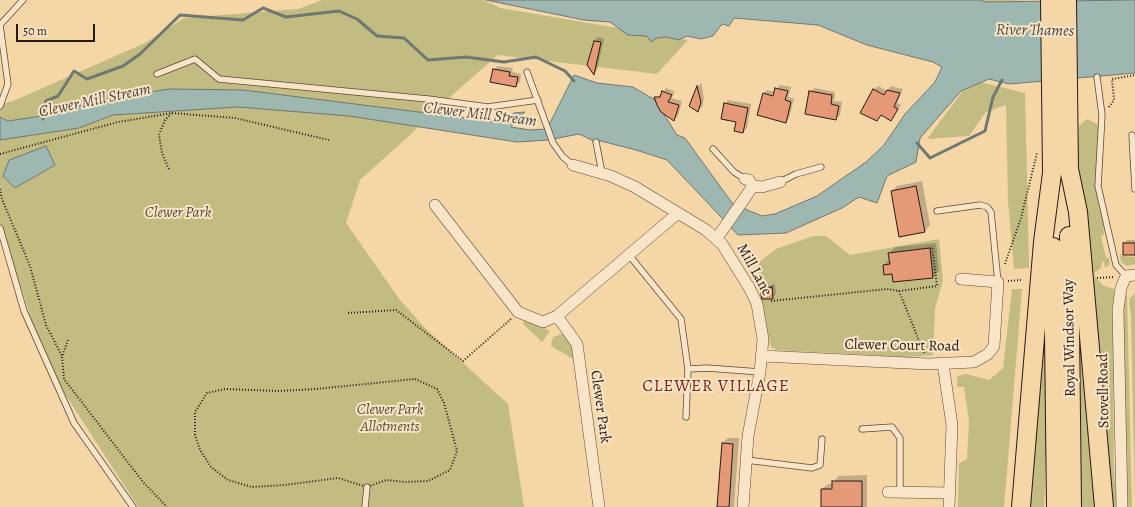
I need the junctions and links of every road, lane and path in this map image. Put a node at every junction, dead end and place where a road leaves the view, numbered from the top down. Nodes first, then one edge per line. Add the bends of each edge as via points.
1 (23, 0) edge
2 (1050, 0) edge
3 (1067, 0) edge
4 (0, 25) edge
5 (527, 72) dead end
6 (157, 74) dead end
7 (1135, 75) edge
8 (1097, 77) dead end
9 (538, 100) junction
10 (0, 106) edge
11 (172, 113) junction
12 (1102, 115) junction
13 (1132, 135) dead end
14 (329, 140) dead end
15 (596, 142) dead end
16 (713, 149) dead end
17 (0, 154) edge
18 (1056, 160) junction
19 (573, 165) joint
20 (821, 167) dead end
21 (169, 169) dead end
22 (602, 173) junction
23 (780, 182) joint
24 (749, 183) junction
25 (0, 188) edge
26 (1135, 189) edge
27 (435, 205) dead end
28 (937, 211) dead end
29 (678, 213) junction
30 (0, 228) edge
31 (720, 234) junction
32 (932, 246) dead end
33 (629, 255) junction
34 (1130, 275) edge
35 (1096, 278) dead end
36 (961, 279) dead end
37 (998, 282) junction
38 (899, 291) junction
39 (771, 301) dead end
40 (518, 312) junction
41 (348, 313) dead end
42 (557, 316) junction
43 (68, 340) dead end
44 (762, 356) junction
45 (62, 358) junction
46 (929, 364) junction
47 (943, 364) junction
48 (688, 369) junction
49 (760, 372) junction
50 (686, 417) dead end
51 (862, 429) dead end
52 (822, 439) dead end
53 (746, 460) junction
54 (1064, 482) junction
55 (367, 487) junction
56 (888, 492) dead end
57 (900, 492) junction
58 (950, 493) junction
59 (133, 507) edge
60 (167, 507) edge
61 (365, 507) edge
62 (599, 507) edge
63 (743, 507) edge
64 (949, 507) edge
65 (1021, 507) edge
66 (1056, 507) edge
67 (1072, 507) edge
68 (1104, 507) edge
69 (1122, 507) edge

1 - 4 lane
2 - 18 main road, Royal Windsor Way
3 - 18 main road, Royal Windsor Way
4 - 10 lane via 8,84
5 - 9 lane
6 - 9 lane via 195,59 219,79 428,98 488,107
7 - 12 path via 1112,79 1114,100
8 - 12 lane
9 - 19 lane via 553,143 563,157
11 - 14 path via 235,118
11 - 17 path via 118,122
11 - 21 path via 165,120 159,135 162,153
12 - 34 lane via 1098,186 1116,265
13 - 26 lane
15 - 22 lane
16 - 24 lane via 734,172
18 - 37 path via 1021,218
18 - 54 main road, Royal Windsor Way
18 - 65 main road via 1043,242
18 - 68 main road via 1078,212
19 - 22 street, Mill Lane
20 - 23 lane via 796,174
22 - 29 street, Mill Lane via 635,187
23 - 24 street via 762,187
24 - 31 street via 741,204
25 - 45 path via 2,199 30,266 46,325
27 - 40 street
28 - 37 lane via 987,207 991,212
29 - 31 street, Mill Lane
29 - 33 street
30 - 59 lane via 24,311 74,423
31 - 44 street, Mill Lane via 757,304 762,327
32 - 38 path via 937,286
33 - 42 street
33 - 48 lane via 681,319
34 - 35 path
34 - 69 street, Stovell Road via 1121,288 1118,310
36 - 37 street
37 - 47 street, Clewer Court Road via 994,346 988,354 974,362
38 - 39 path via 887,289
38 - 46 path
40 - 41 path via 503,328 462,361 396,310
40 - 42 street via 543,322
42 - 62 street, Clewer Park via 577,344
43 - 45 path
44 - 46 street, Clewer Court Road
44 - 49 street, Mill Lane
45 - 60 path via 64,379 143,482
46 - 47 street, Clewer Court Road
47 - 58 street via 952,425
48 - 49 lane
48 - 50 lane
49 - 53 street, Mill Lane
51 - 57 lane via 892,427 900,438
52 - 53 lane via 820,465 812,468
53 - 63 street, Mill Lane
54 - 66 main road, Royal Windsor Way
54 - 67 main road, Royal Windsor Way
55 - 55 path via 338,478 284,486 252,486 228,480 211,467 200,450 195,435 195,412 207,393 225,389 279,391 415,380 437,389 444,403 457,451 450,470 428,481 386,480
55 - 61 lane
56 - 57 street
57 - 58 street
58 - 64 street

